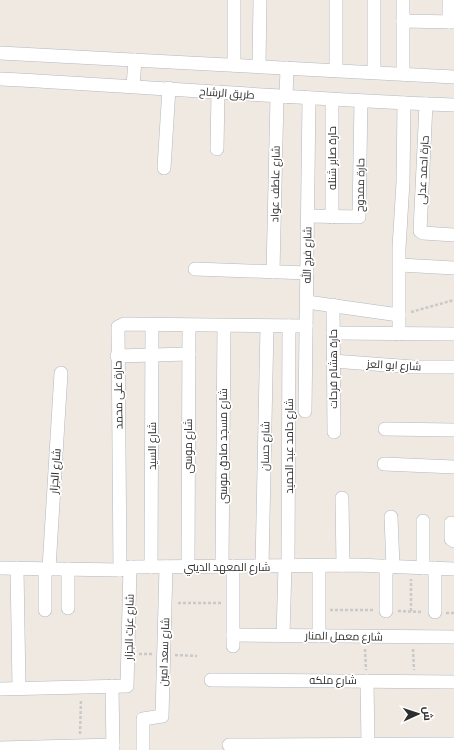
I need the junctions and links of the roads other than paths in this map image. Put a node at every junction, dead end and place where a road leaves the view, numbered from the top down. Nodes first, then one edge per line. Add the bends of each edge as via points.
1 (234, 0) edge
2 (260, 0) edge
3 (336, 0) edge
4 (374, 0) edge
5 (403, 0) edge
6 (449, 0) edge
7 (403, 21) junction
8 (451, 22) edge
9 (0, 53) edge
10 (135, 60) junction
11 (234, 65) junction
12 (259, 66) junction
13 (288, 68) junction
14 (336, 70) junction
15 (374, 72) junction
16 (402, 74) junction
17 (454, 76) edge
18 (0, 79) edge
19 (133, 86) junction
20 (169, 88) junction
21 (218, 92) junction
22 (281, 97) junction
23 (309, 98) junction
24 (332, 100) junction
25 (361, 101) junction
26 (404, 103) junction
27 (426, 104) junction
28 (454, 105) edge
29 (217, 149) dead end
30 (164, 168) dead end
31 (308, 216) junction
32 (332, 217) junction
33 (454, 235) edge
34 (400, 265) junction
35 (454, 268) edge
36 (195, 270) dead end
37 (273, 272) junction
38 (307, 273) junction
39 (307, 302) junction
40 (333, 305) junction
41 (399, 315) junction
42 (152, 325) junction
43 (189, 326) junction
44 (224, 326) junction
45 (267, 326) junction
46 (289, 326) junction
47 (306, 326) junction
48 (333, 333) junction
49 (399, 334) junction
50 (454, 334) edge
51 (189, 354) junction
52 (152, 355) junction
53 (118, 356) junction
54 (333, 361) junction
55 (454, 367) edge
56 (61, 373) dead end
57 (306, 411) dead end
58 (385, 429) dead end
59 (454, 430) edge
60 (334, 432) dead end
61 (384, 464) dead end
62 (454, 466) edge
63 (342, 498) dead end
64 (391, 517) dead end
65 (423, 521) dead end
66 (451, 523) dead end
67 (454, 541) edge
68 (343, 565) junction
69 (228, 566) junction
70 (262, 566) junction
71 (286, 566) junction
72 (319, 566) junction
73 (390, 566) junction
74 (151, 567) junction
75 (166, 567) junction
76 (188, 567) junction
77 (0, 568) edge
78 (17, 568) junction
79 (125, 568) junction
80 (423, 568) junction
81 (47, 569) junction
82 (68, 569) junction
83 (454, 569) edge
84 (68, 608) dead end
85 (45, 610) dead end
86 (386, 611) road end
87 (435, 612) dead end
88 (283, 635) junction
89 (318, 636) junction
90 (454, 637) edge
91 (233, 641) joint
92 (211, 680) dead end
93 (367, 681) junction
94 (454, 682) edge
95 (112, 686) junction
96 (19, 688) junction
97 (0, 689) edge
98 (454, 744) edge
99 (229, 745) dead end
100 (368, 745) junction
101 (0, 748) edge
102 (113, 748) edge
103 (143, 750) edge

1 - 11 street
2 - 12 street
3 - 14 street
4 - 15 street
5 - 7 street
6 - 8 street
7 - 8 street
7 - 16 street
9 - 10 street
10 - 11 street
10 - 19 street
11 - 12 street
12 - 13 street
13 - 14 street
13 - 22 street, شارع عاطف عواد
14 - 15 street
15 - 16 street
16 - 17 street
18 - 19 street, طريق الرشاح
19 - 20 street, طريق الرشاح
20 - 21 street, طريق الرشاح
20 - 30 street
21 - 22 street, طريق الرشاح
21 - 29 street
22 - 23 street, طريق الرشاح
22 - 37 street, شارع عاطف عواد
23 - 24 street, طريق الرشاح
23 - 31 street, شارع فرج الله
24 - 25 street, طريق الرشاح
24 - 32 street, حارة صابر شنله
25 - 26 street, طريق الرشاح
25 - 32 street, حارة ممدوح via 360,216
26 - 27 street, طريق الرشاح
26 - 34 street
27 - 28 street, طريق الرشاح
27 - 33 street, حارة احمد عدلى via 420,229 424,233
31 - 32 street, حارة ممدوح
31 - 38 street, شارع فرج الله
34 - 35 street
34 - 41 street
36 - 37 street
37 - 38 street
38 - 39 street, شارع فرج الله
39 - 40 street
39 - 47 street, شارع فرج الله
40 - 41 street
40 - 48 street, حارة هشام فرحات
41 - 49 street
42 - 43 street, حارة على محمد
42 - 52 street, شارع السيد
42 - 53 street, حارة على محمد via 124,324 118,327
43 - 44 street, حارة على محمد
43 - 51 street, شارع موسى
44 - 45 street, حارة على محمد
44 - 69 street, شارع مسجد صادق موسى
45 - 46 street, حارة على محمد
45 - 70 street, شارع حسان
46 - 47 street, حارة على محمد
46 - 71 street, شارع حامد عبد الحميد
47 - 57 street, شارع فرج الله
48 - 49 street
48 - 54 street, حارة هشام فرحات
49 - 50 street
51 - 52 street
51 - 76 street, شارع موسى
52 - 53 street
52 - 74 street, شارع السيد
53 - 79 street, حارة على محمد
54 - 55 street, شارع ابو العز via 413,367
54 - 60 street, حارة هشام فرحات
56 - 81 street, شارع الجزار
58 - 59 street
61 - 62 street
63 - 68 street
64 - 73 street
65 - 80 street
66 - 67 street via 451,539
68 - 72 street, شارع المعهد الديني
68 - 73 street, شارع المعهد الديني
69 - 70 street, شارع المعهد الديني
69 - 76 street, شارع المعهد الديني
69 - 91 street, شارع مسجد صادق موسى via 233,603
70 - 71 street, شارع المعهد الديني
71 - 72 street, شارع المعهد الديني
71 - 88 street, شارع حامد عبد الحميد
72 - 89 street
73 - 80 street, شارع المعهد الديني
73 - 86 street
74 - 75 street, شارع المعهد الديني
74 - 79 street, شارع المعهد الديني
75 - 76 street, شارع المعهد الديني
75 - 103 street, شارع سعد امين via 162,717 142,719
77 - 78 street, شارع المعهد الديني
78 - 81 street, شارع المعهد الديني
78 - 96 street
79 - 82 street, شارع المعهد الديني
79 - 95 street, شارع عزت الجزار via 128,684
80 - 83 street, شارع المعهد الديني
80 - 87 street
81 - 82 street, شارع المعهد الديني
81 - 85 street, شارع الجزار
82 - 84 street
88 - 89 street, شارع معمل المنار
88 - 91 street, شارع معمل المنار
89 - 90 street, شارع معمل المنار
92 - 93 street, شارع ملكه
93 - 94 street, شارع ملكه
93 - 100 street
95 - 96 street
95 - 102 street
96 - 97 street
98 - 100 street
99 - 100 street
101 - 102 street

